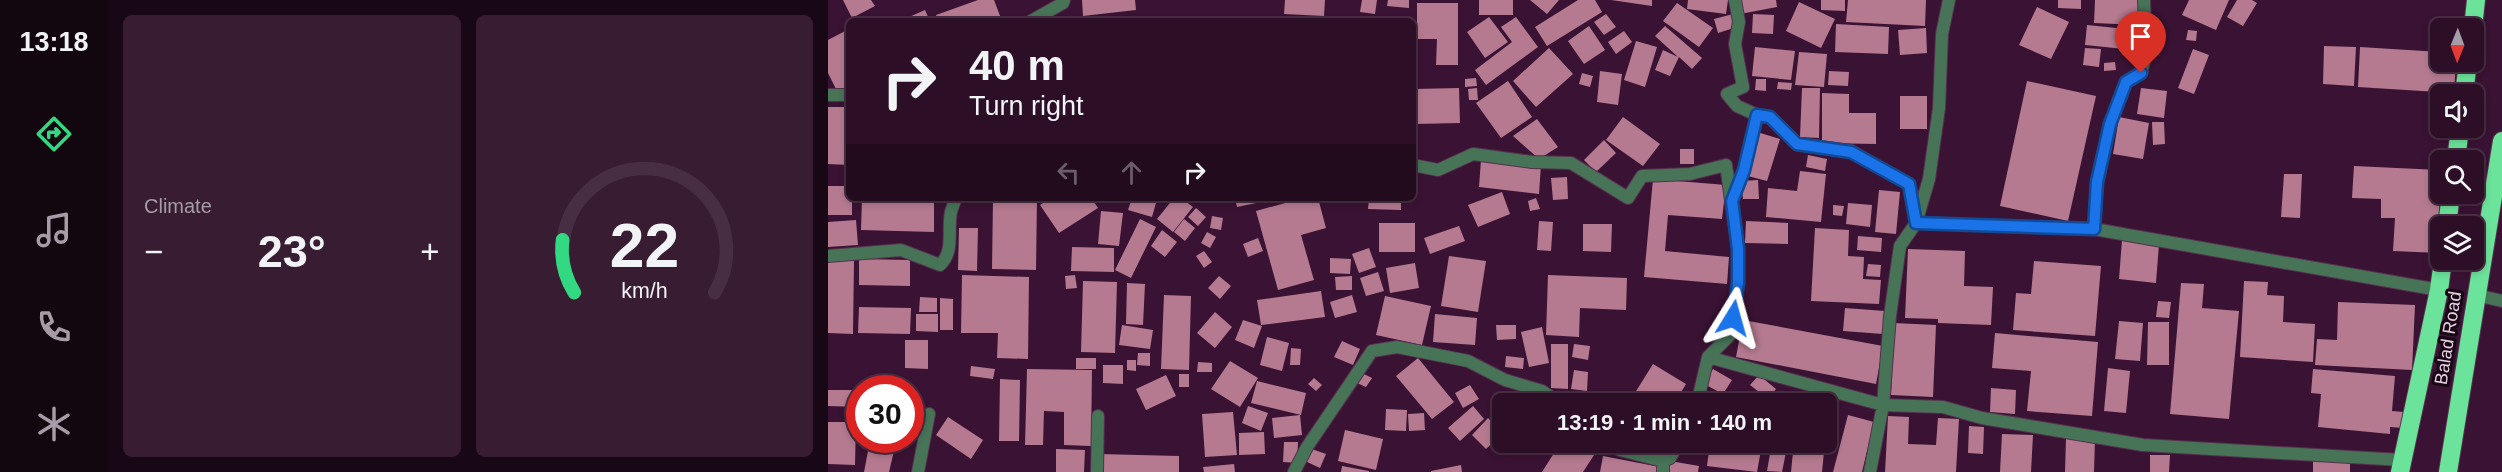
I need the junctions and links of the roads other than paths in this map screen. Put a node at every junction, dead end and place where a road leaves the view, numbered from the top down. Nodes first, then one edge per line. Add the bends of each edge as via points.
1 (1064, 0) edge
2 (1735, 0) edge
3 (1949, 0) edge
4 (2144, 0) edge
5 (2476, 0) edge
6 (1036, 18) edge
7 (2474, 18) edge
8 (828, 95) edge
9 (846, 95) edge
10 (1757, 115) junction
11 (2502, 141) edge
12 (1416, 166) edge
13 (955, 201) edge
14 (1732, 201) junction
15 (1916, 223) junction
16 (2094, 229) junction
17 (828, 256) edge
18 (2442, 270) edge
19 (2439, 290) junction
20 (2476, 295) junction
21 (2502, 301) edge
22 (1708, 357) junction
23 (1545, 393) edge
24 (1700, 393) edge
25 (1883, 405) junction
26 (929, 414) dead end
27 (1098, 416) dead end
28 (1628, 453) edge
29 (1672, 453) edge
30 (1663, 466) edge
31 (2401, 466) edge
32 (918, 472) edge
33 (1097, 472) edge
34 (1294, 472) edge
35 (1870, 472) edge
36 (2448, 472) edge

1 - 6 street
2 - 10 street via 1739,22 1735,44 1743,87 1727,94 1737,106
3 - 15 street via 1942,34 1939,108 1929,179
4 - 16 street via 2146,54 2141,73 2126,82 2110,124 2097,182
5 - 7 highway
8 - 9 street
10 - 14 street
10 - 15 street via 1770,117 1797,144 1851,152 1909,184
11 - 20 highway, Balad Road
12 - 14 street via 1438,170 1473,154 1571,163 1628,198 1642,176 1690,174 1726,165
13 - 17 street via 950,214 948,250 940,265 901,250
14 - 22 street via 1738,283 1732,325 1730,335
15 - 16 street
15 - 25 street via 1900,246
16 - 19 street
18 - 19 highway, Balad Road
19 - 31 highway, Balad Road
20 - 21 street
20 - 36 highway, Balad Road
22 - 24 street
22 - 25 street
23 - 34 street via 1505,381 1468,361 1397,347 1372,351
25 - 31 street via 1943,407 1982,418 2143,446
25 - 35 street
26 - 32 street
27 - 33 street
28 - 30 street
29 - 30 street

